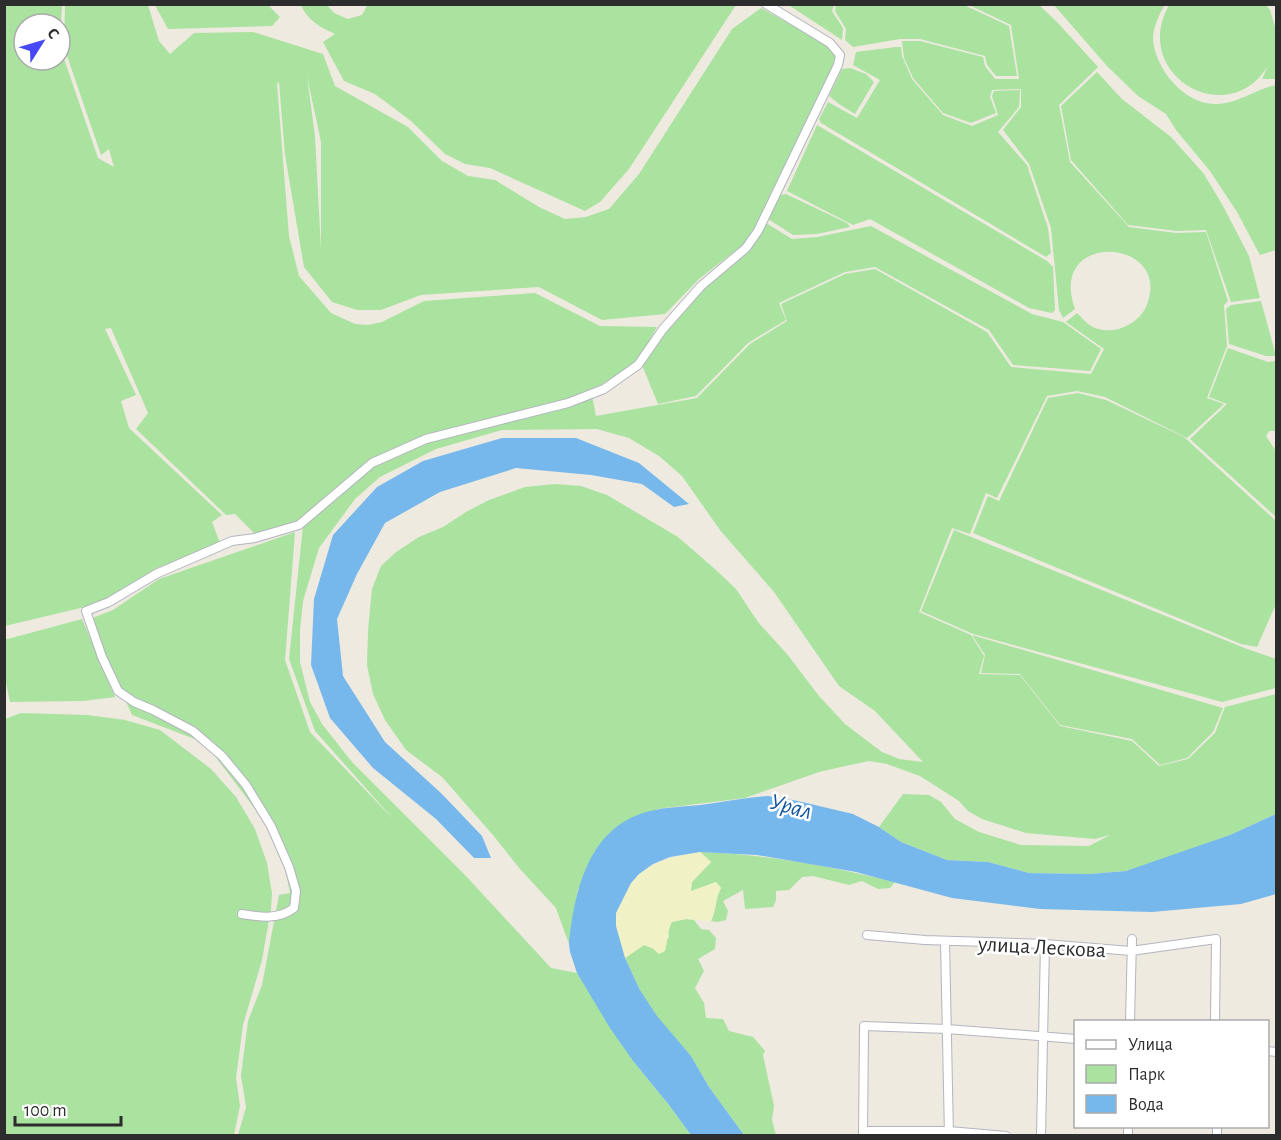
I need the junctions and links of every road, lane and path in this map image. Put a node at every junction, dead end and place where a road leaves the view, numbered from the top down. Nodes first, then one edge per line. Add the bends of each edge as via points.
1 (766, 4) edge
2 (242, 915) dead end
3 (867, 935) dead end
4 (1131, 939) dead end
5 (945, 941) junction
6 (1045, 944) junction
7 (1131, 951) junction
8 (1130, 1020) edge
9 (1215, 1020) edge
10 (946, 1029) junction
11 (1044, 1036) junction
12 (1074, 1039) edge
13 (863, 1133) edge
14 (949, 1133) edge
15 (1006, 1136) edge
16 (1041, 1136) edge

1 - 2 street via 830,43 840,55 838,65 758,231 746,248 701,286 638,365 604,389 568,403 426,439 372,463 299,525 232,542 156,574 86,611 118,691 177,722 212,746 262,808 289,867 296,891 294,908 283,915
3 - 5 street, улица Лескова
4 - 7 street
5 - 6 street, улица Лескова
5 - 10 street
6 - 7 street, улица Лескова
6 - 11 street
7 - 8 street
7 - 9 street, улица Лескова via 1216,939
10 - 11 street
10 - 13 street via 864,1026
10 - 14 street
11 - 12 street
11 - 16 street
13 - 14 street
14 - 15 street

